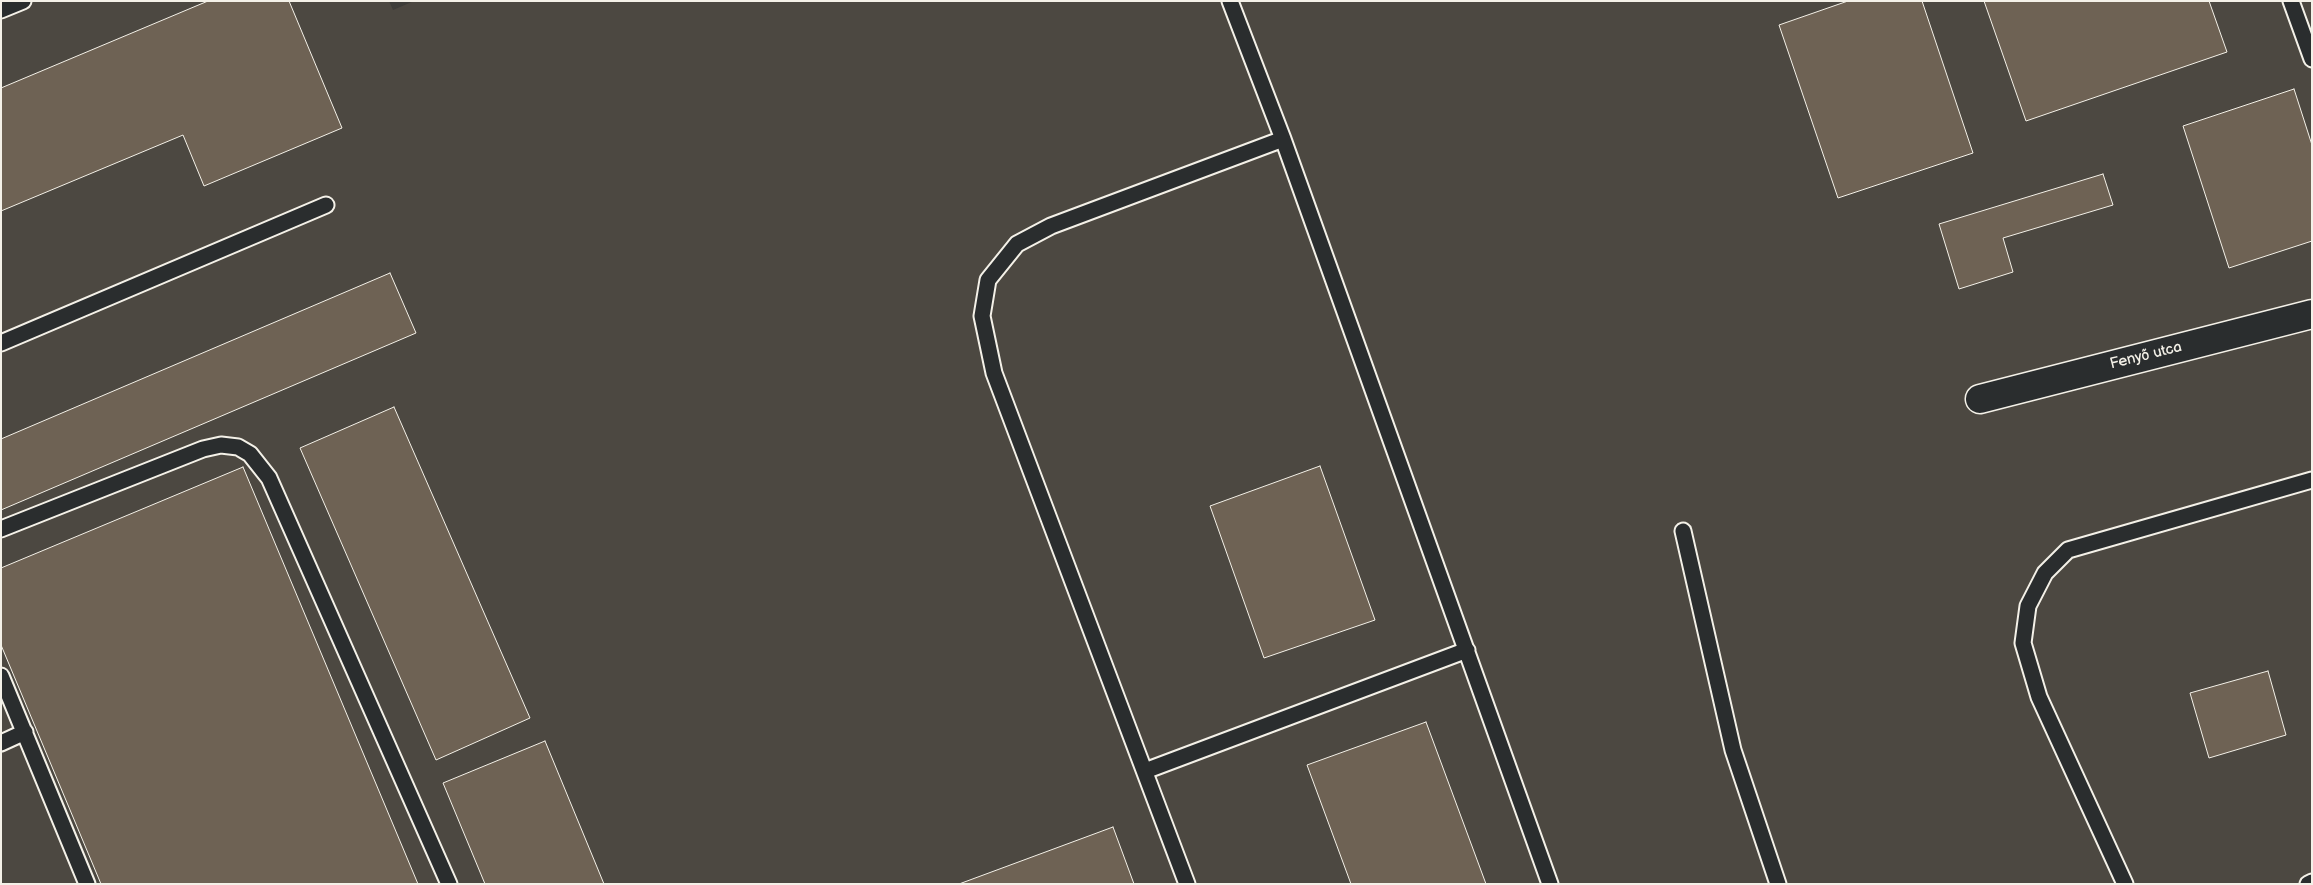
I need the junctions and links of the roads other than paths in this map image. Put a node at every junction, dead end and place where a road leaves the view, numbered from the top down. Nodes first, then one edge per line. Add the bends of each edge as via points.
1 (23, 1) edge
2 (1230, 1) edge
3 (2291, 1) edge
4 (1, 10) edge
5 (2312, 59) edge
6 (1282, 139) junction
7 (326, 205) dead end
8 (2312, 314) edge
9 (1, 343) edge
10 (1980, 398) dead end
11 (2312, 480) edge
12 (1, 529) edge
13 (1683, 531) dead end
14 (1467, 650) junction
15 (1, 676) edge
16 (25, 732) junction
17 (1, 743) edge
18 (1145, 772) junction
19 (2312, 882) edge
20 (87, 884) edge
21 (449, 884) edge
22 (1187, 884) edge
23 (1550, 884) edge
24 (1778, 884) edge
25 (2125, 884) edge
26 (2308, 884) edge

1 - 4 lane
2 - 6 lane
3 - 5 lane
6 - 14 lane
6 - 18 lane via 1051,226 1017,244 988,280 982,316 994,373
7 - 9 lane
8 - 10 street, Fenyő utca
11 - 25 lane via 2068,550 2045,573 2028,606 2023,643 2039,697
12 - 21 lane via 203,449 221,445 238,447 250,454 269,478
13 - 24 lane via 1733,750
14 - 18 lane
14 - 23 lane
15 - 16 lane
16 - 17 lane
16 - 20 lane
18 - 22 lane
19 - 26 lane

